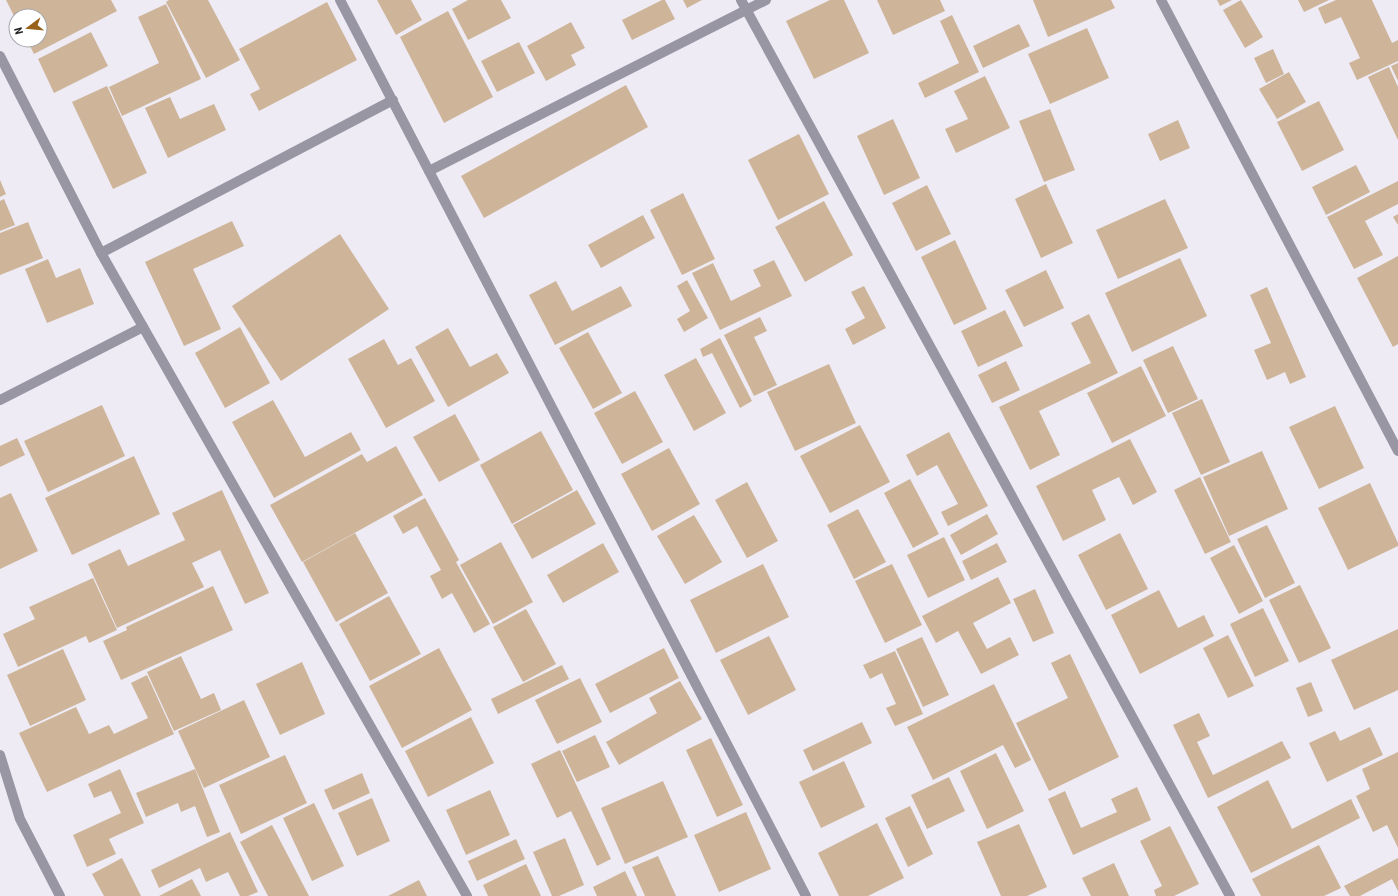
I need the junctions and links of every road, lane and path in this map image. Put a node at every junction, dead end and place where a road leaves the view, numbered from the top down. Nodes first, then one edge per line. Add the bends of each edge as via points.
1 (340, 0) edge
2 (741, 0) edge
3 (766, 0) edge
4 (1161, 0) edge
5 (746, 10) junction
6 (0, 56) edge
7 (393, 100) junction
8 (429, 171) junction
9 (101, 253) junction
10 (143, 327) junction
11 (0, 400) edge
12 (1398, 451) edge
13 (0, 755) edge
14 (60, 896) edge
15 (467, 896) edge
16 (806, 896) edge
17 (1230, 896) edge

1 - 7 street
2 - 5 street
3 - 5 street
4 - 12 street
5 - 8 street
5 - 17 street
6 - 9 street
7 - 8 street
7 - 9 street
8 - 16 street
9 - 10 street
10 - 11 street
10 - 15 street
13 - 14 street via 20,819

